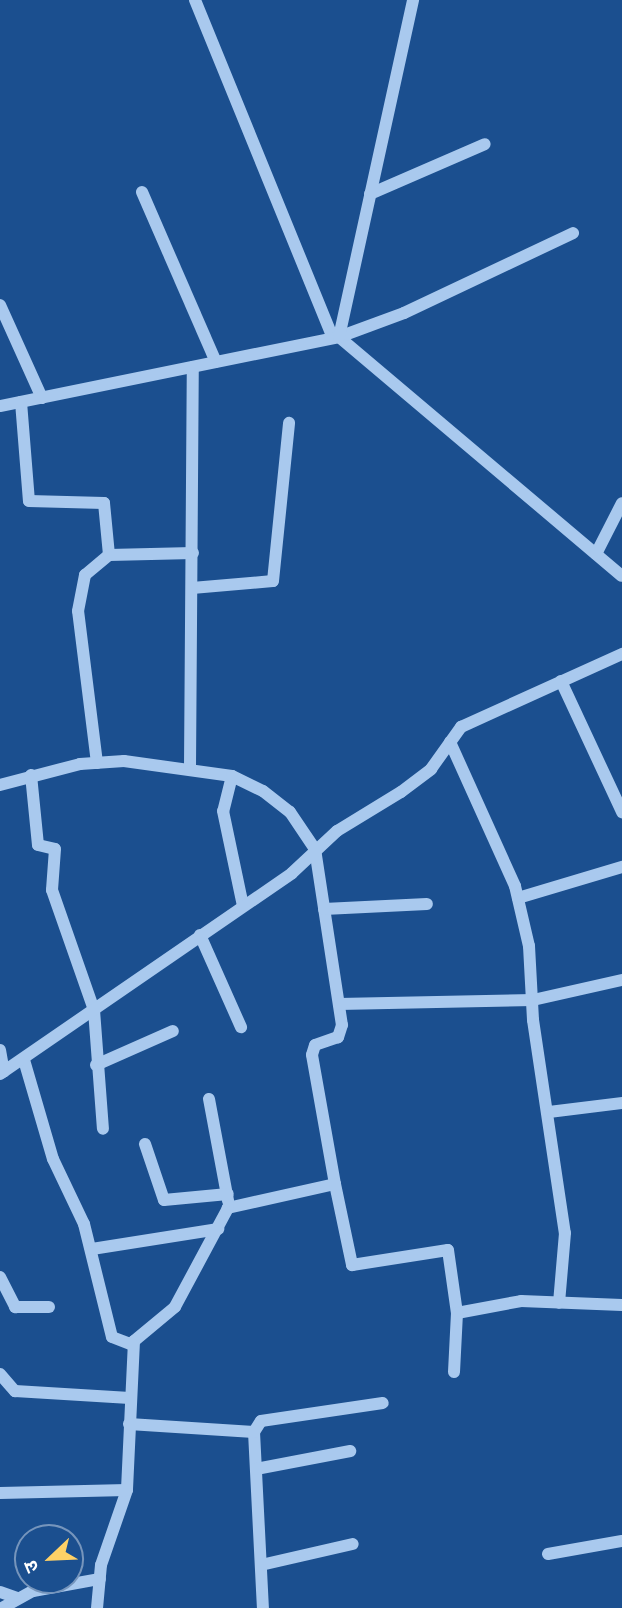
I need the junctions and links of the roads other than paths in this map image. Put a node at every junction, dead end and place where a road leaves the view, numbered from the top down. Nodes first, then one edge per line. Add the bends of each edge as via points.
1 (195, 0) edge
2 (413, 0) edge
3 (485, 144) dead end
4 (142, 192) dead end
5 (370, 194) junction
6 (573, 233) dead end
7 (0, 305) edge
8 (336, 337) junction
9 (216, 362) junction
10 (192, 367) junction
11 (42, 398) junction
12 (21, 402) junction
13 (0, 406) edge
14 (289, 423) dead end
15 (622, 503) edge
16 (193, 553) junction
17 (596, 554) junction
18 (109, 555) junction
19 (622, 576) edge
20 (192, 588) junction
21 (622, 654) edge
22 (561, 681) junction
23 (450, 742) junction
24 (97, 763) junction
25 (190, 768) junction
26 (32, 775) junction
27 (232, 776) junction
28 (1, 781) edge
29 (622, 812) edge
30 (315, 849) junction
31 (622, 867) edge
32 (518, 898) junction
33 (427, 904) dead end
34 (243, 906) junction
35 (324, 909) junction
36 (200, 935) junction
37 (622, 980) edge
38 (533, 1000) junction
39 (339, 1004) junction
40 (94, 1010) junction
41 (241, 1027) dead end
42 (173, 1031) dead end
43 (0, 1050) edge
44 (24, 1060) junction
45 (96, 1065) junction
46 (2, 1073) edge
47 (209, 1099) dead end
48 (622, 1103) edge
49 (549, 1112) junction
50 (103, 1129) dead end
51 (145, 1144) dead end
52 (335, 1184) junction
53 (228, 1194) junction
54 (228, 1208) junction
55 (218, 1229) junction
56 (92, 1249) junction
57 (0, 1276) edge
58 (559, 1303) junction
59 (622, 1305) edge
60 (50, 1307) dead end
61 (457, 1313) junction
62 (133, 1345) junction
63 (454, 1372) dead end
64 (0, 1374) edge
65 (130, 1398) junction
66 (383, 1403) dead end
67 (129, 1424) junction
68 (254, 1432) junction
69 (350, 1451) dead end
70 (256, 1469) junction
71 (127, 1490) junction
72 (0, 1493) edge
73 (622, 1541) edge
74 (353, 1544) dead end
75 (548, 1554) dead end
76 (261, 1565) junction
77 (100, 1579) junction
78 (0, 1592) edge
79 (17, 1598) junction
80 (2, 1608) edge
81 (97, 1608) edge
82 (263, 1608) edge

1 - 8 street
2 - 5 street
3 - 5 street
4 - 9 street
5 - 8 street
6 - 8 street via 404,313
7 - 11 street
8 - 9 street
8 - 17 street
9 - 10 street
10 - 11 street
10 - 16 street
11 - 12 street
12 - 13 street
12 - 18 street via 29,501 104,502
14 - 20 street via 273,582
15 - 17 street
16 - 18 street
16 - 20 street
17 - 19 street
18 - 24 street via 95,561 79,598
20 - 25 street
21 - 22 street
22 - 23 street via 461,727
22 - 29 street
23 - 30 street via 401,792
23 - 32 street
24 - 25 street
24 - 26 street
25 - 27 street
26 - 28 street
26 - 40 street via 38,845 54,849 52,890
27 - 30 street via 290,812
27 - 34 street via 223,811
30 - 34 street
30 - 35 street
31 - 32 street
32 - 38 street
33 - 35 street
34 - 36 street
35 - 39 street
36 - 40 street
36 - 41 street
37 - 38 street
38 - 39 street
38 - 49 street
39 - 52 street via 341,1032 315,1045 312,1055
40 - 44 street
40 - 45 street
42 - 45 street
43 - 46 street
44 - 46 street
44 - 56 street via 53,1158
45 - 50 street
47 - 53 street
48 - 49 street
49 - 58 street via 565,1233
51 - 53 street via 164,1200
52 - 54 street
52 - 61 street via 352,1265 448,1250
53 - 54 street
54 - 55 street
55 - 56 street
55 - 62 street via 175,1307
56 - 62 street via 112,1337
57 - 60 street via 15,1307
58 - 59 street
58 - 61 street via 521,1301
61 - 63 street
62 - 65 street
64 - 65 street via 15,1391
65 - 67 street
66 - 68 street via 261,1421
67 - 68 street
67 - 71 street
68 - 70 street
69 - 70 street
70 - 76 street
71 - 72 street
71 - 77 street
73 - 75 street
74 - 76 street
76 - 82 street
77 - 79 street
77 - 81 street
78 - 79 street
79 - 80 street

